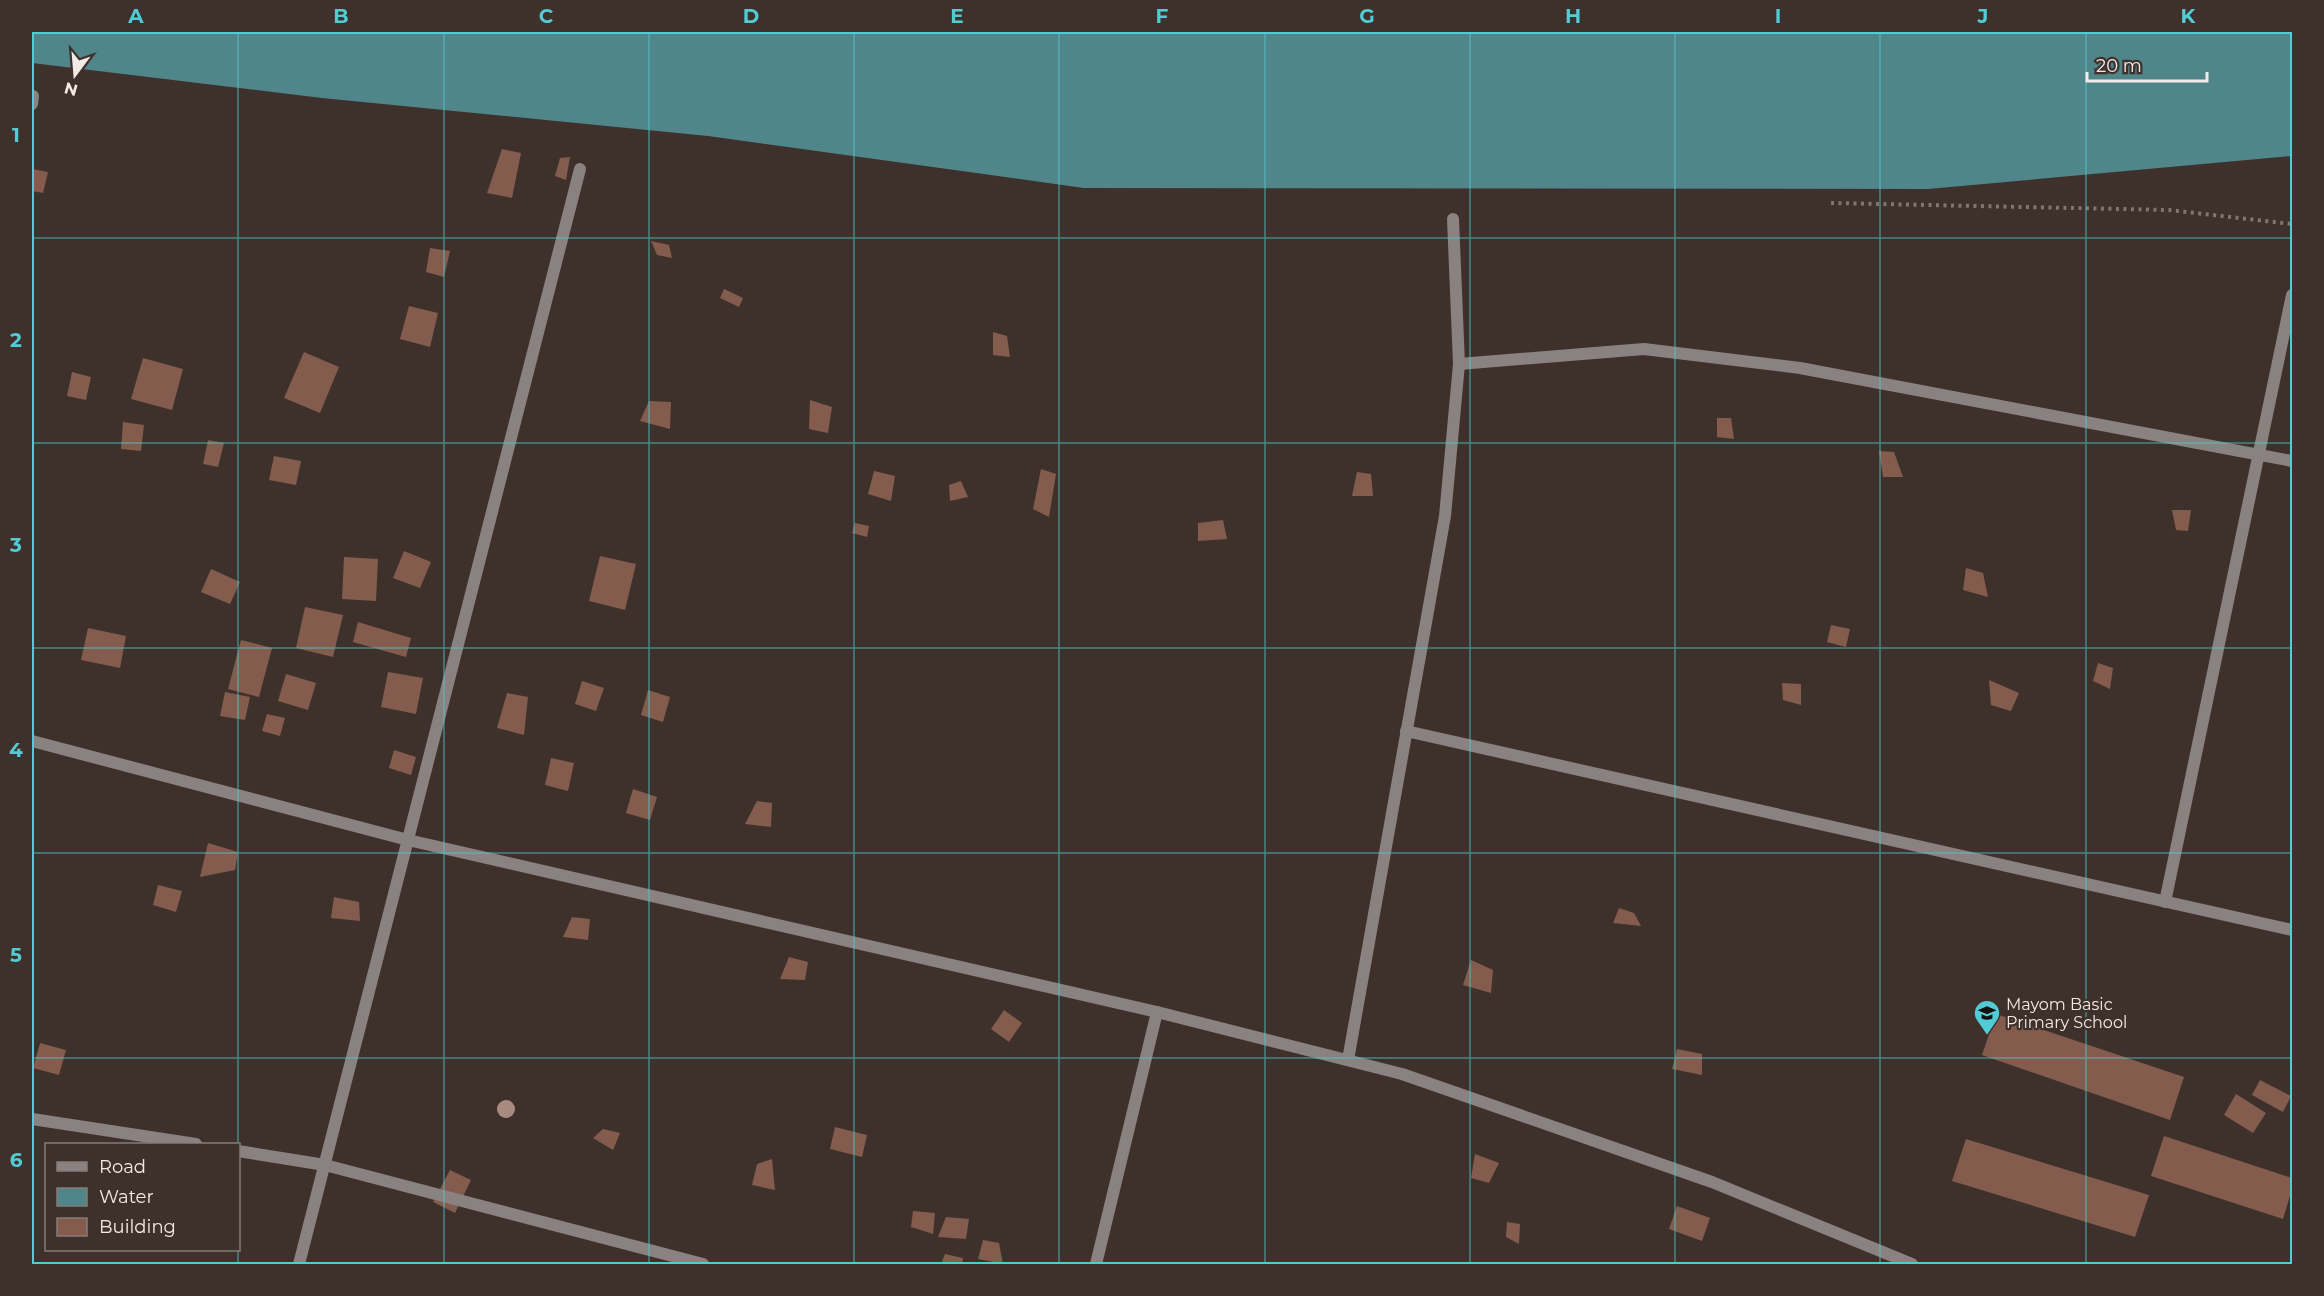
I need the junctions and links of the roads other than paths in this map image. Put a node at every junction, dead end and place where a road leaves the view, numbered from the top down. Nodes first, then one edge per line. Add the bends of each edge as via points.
1 (580, 169) dead end
2 (1453, 219) dead end
3 (2292, 295) edge
4 (1459, 364) junction
5 (2259, 454) junction
6 (2292, 460) edge
7 (1406, 731) junction
8 (32, 741) edge
9 (408, 840) junction
10 (2165, 902) junction
11 (2292, 930) edge
12 (1157, 1011) junction
13 (1348, 1060) junction
14 (32, 1119) edge
15 (189, 1143) edge
16 (240, 1151) edge
17 (325, 1165) junction
18 (299, 1264) edge
19 (703, 1264) edge
20 (1096, 1264) edge
21 (1912, 1264) edge

1 - 9 street
2 - 4 street
3 - 5 street
4 - 5 street via 1644,349 1800,369
4 - 7 street via 1445,516
5 - 6 street
5 - 10 street
7 - 10 street
7 - 13 street
8 - 9 street
9 - 12 street
9 - 17 street
10 - 11 street
12 - 13 street
12 - 20 street
13 - 21 street via 1402,1074 1712,1182
14 - 15 street
16 - 17 street
17 - 18 street
17 - 19 street

